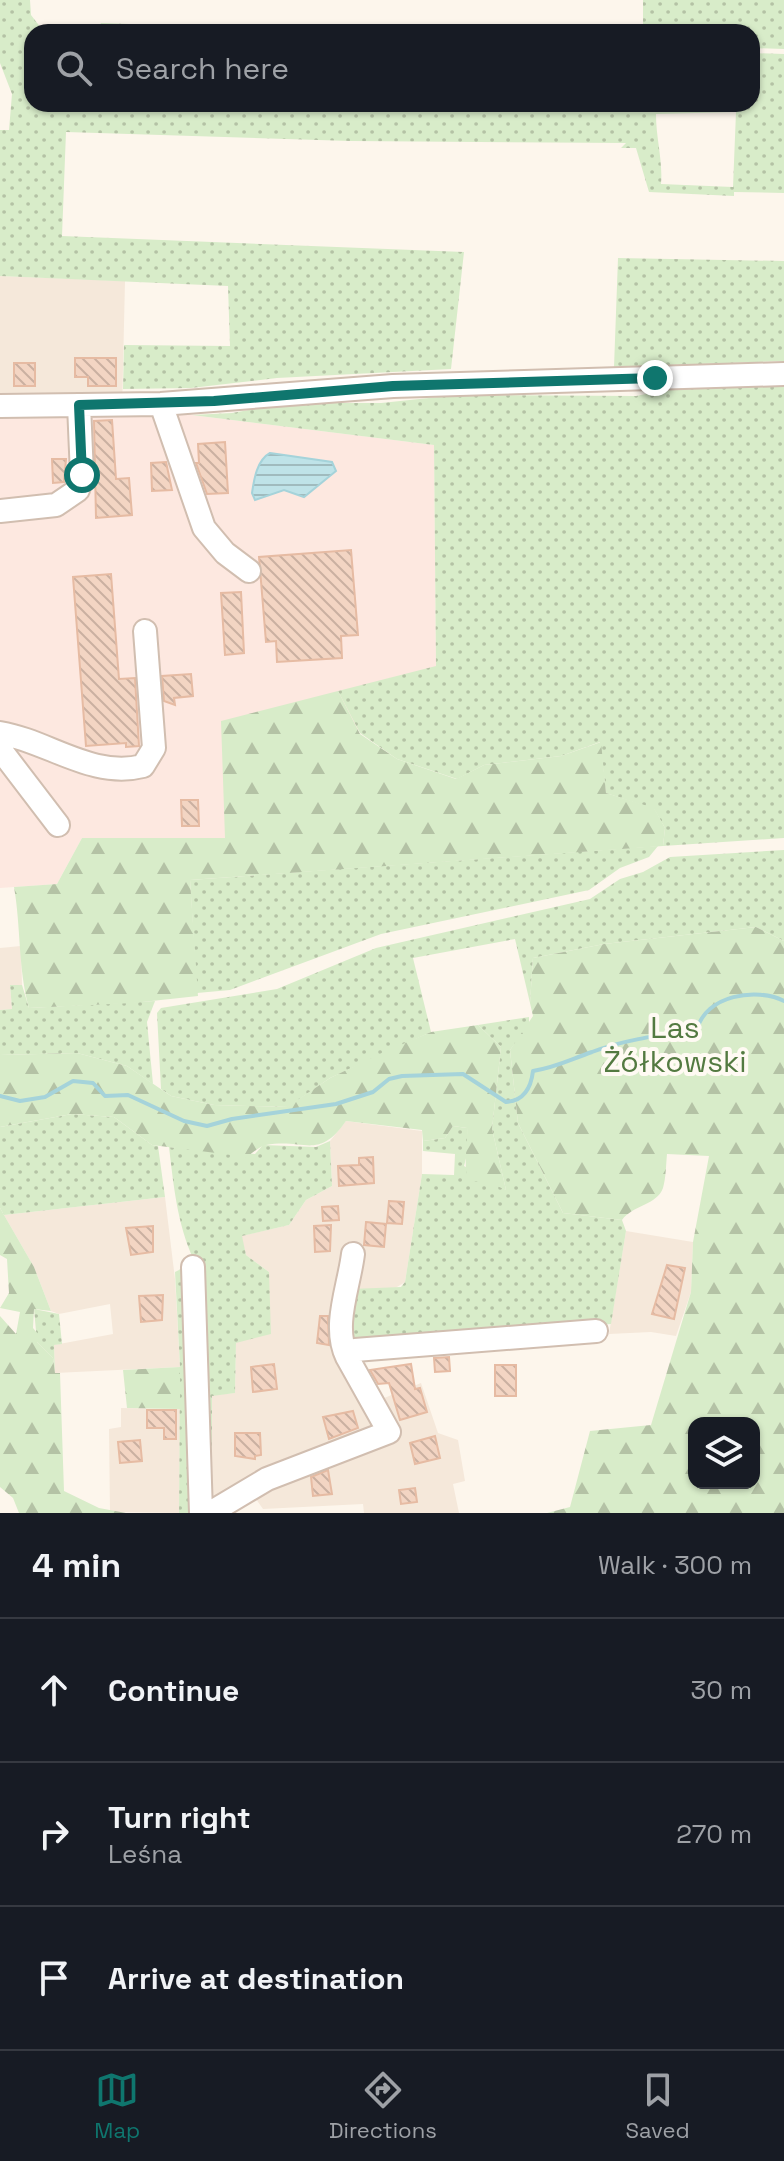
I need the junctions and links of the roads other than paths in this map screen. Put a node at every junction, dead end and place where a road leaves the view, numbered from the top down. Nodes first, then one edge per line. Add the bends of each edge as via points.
1 (784, 374) edge
2 (161, 404) junction
3 (79, 405) junction
4 (0, 406) edge
5 (0, 511) edge
6 (249, 571) dead end
7 (145, 631) dead end
8 (0, 733) edge
9 (0, 749) edge
10 (58, 825) dead end
11 (353, 1254) dead end
12 (193, 1267) dead end
13 (596, 1331) dead end
14 (347, 1357) junction
15 (201, 1513) edge
16 (210, 1513) edge

1 - 2 street via 393,386
2 - 3 street
2 - 6 street via 204,528
3 - 4 street
3 - 5 street via 78,490 56,505
7 - 8 street via 154,748 143,766 94,766
9 - 10 street
11 - 14 street via 341,1322 340,1342
12 - 15 street
13 - 14 street via 406,1344 355,1350
14 - 16 street via 389,1432 267,1479

